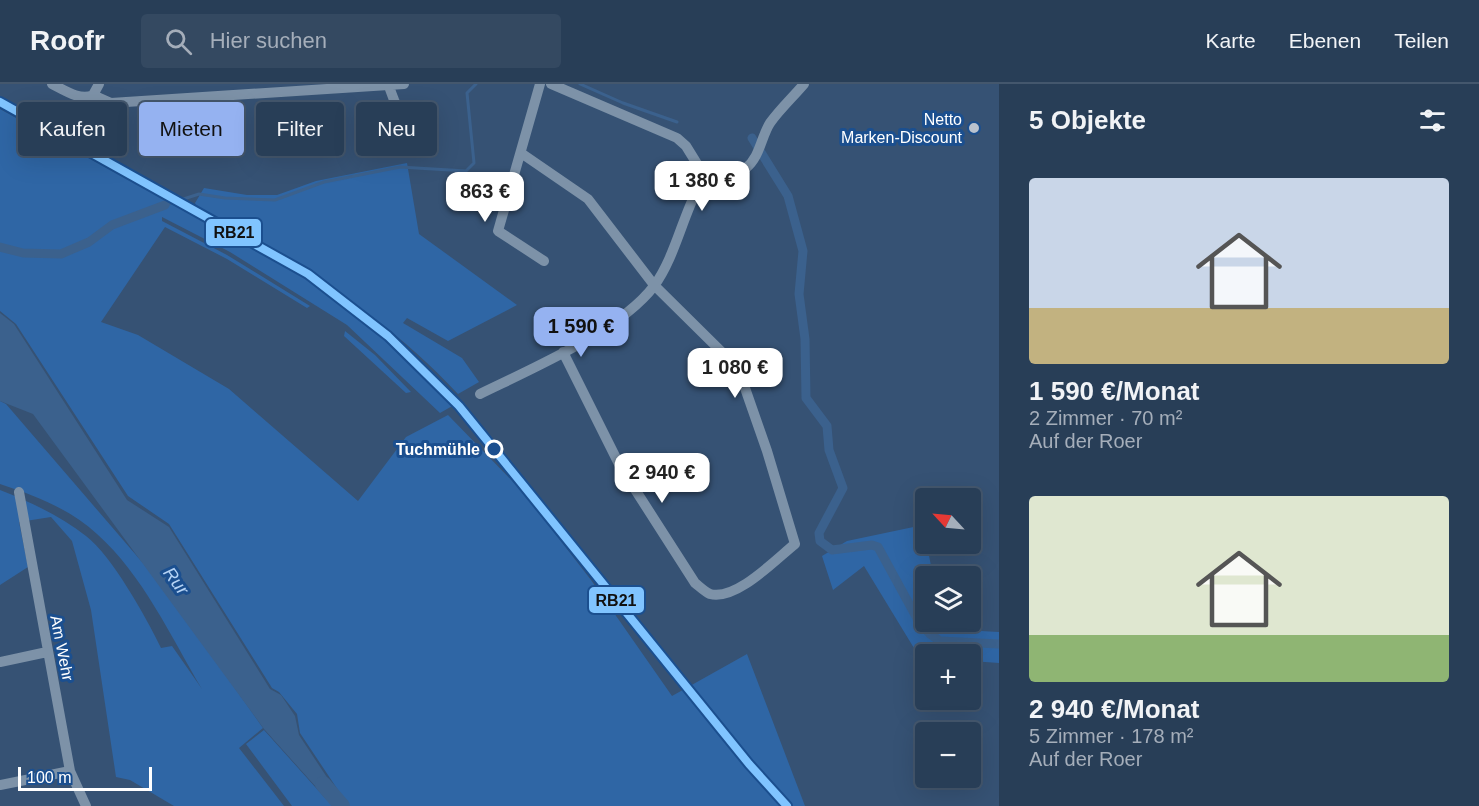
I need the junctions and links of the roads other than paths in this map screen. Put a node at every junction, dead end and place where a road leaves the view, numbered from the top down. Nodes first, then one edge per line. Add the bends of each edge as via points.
1 (52, 84) edge
2 (99, 84) edge
3 (404, 84) edge
4 (540, 84) edge
5 (552, 84) edge
6 (804, 84) edge
7 (388, 85) edge
8 (291, 88) edge
9 (93, 95) junction
10 (395, 102) edge
11 (521, 153) junction
12 (707, 180) junction
13 (544, 261) dead end
14 (654, 285) junction
15 (563, 352) junction
16 (765, 358) dead end
17 (738, 368) junction
18 (480, 394) dead end
19 (19, 492) dead end
20 (47, 652) junction
21 (0, 662) edge
22 (70, 771) junction
23 (0, 785) edge
24 (86, 806) edge

1 - 9 street via 76,95
2 - 9 street
3 - 7 street
4 - 11 street
5 - 12 street via 677,138
6 - 12 street via 772,121 748,167 736,174
7 - 8 street
7 - 10 street
8 - 9 street via 111,103
11 - 13 street via 498,231
11 - 14 street via 588,200
12 - 14 street via 691,200 666,265
14 - 15 street via 624,315
14 - 17 street
15 - 17 street via 620,466 695,583 708,593 722,595 737,590 795,544
15 - 18 street
16 - 17 street
19 - 20 street, Am Wehr
20 - 21 street
20 - 22 street, Am Wehr
22 - 23 street
22 - 24 street, Am Wehr

